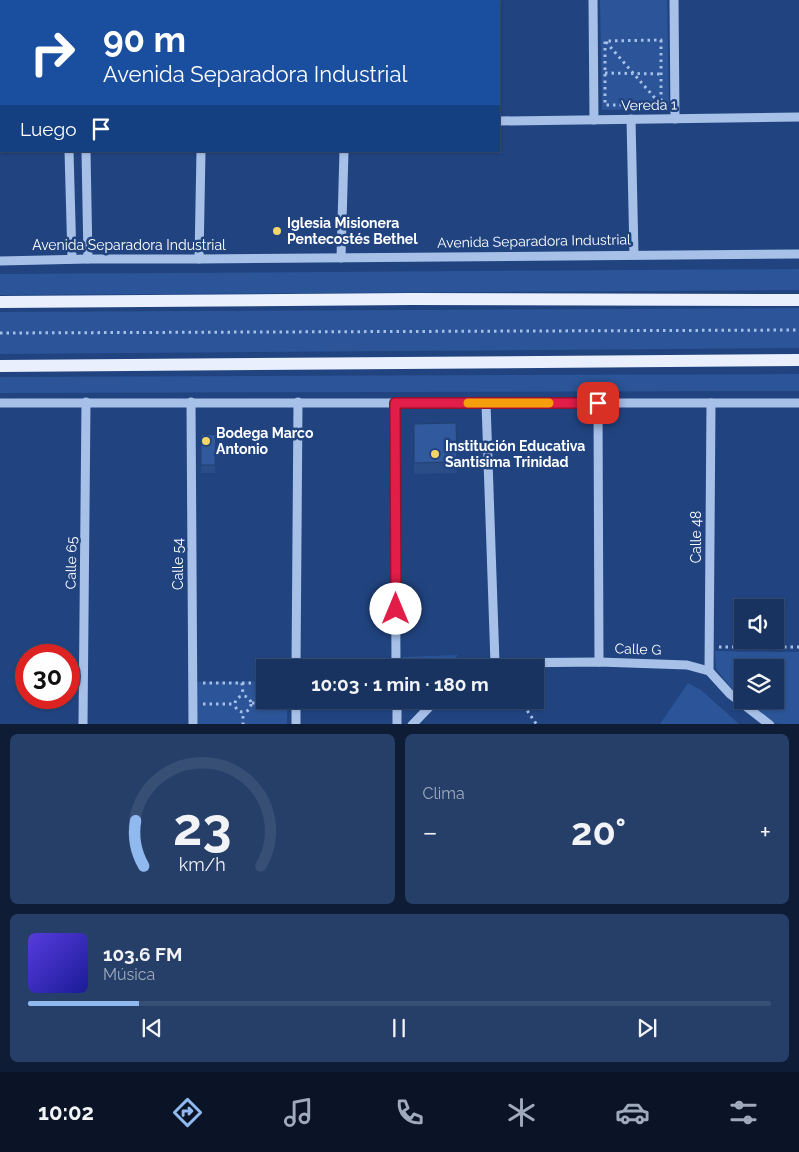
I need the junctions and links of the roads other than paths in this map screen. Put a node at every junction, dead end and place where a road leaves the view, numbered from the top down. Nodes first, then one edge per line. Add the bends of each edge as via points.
1 (593, 0) edge
2 (674, 0) edge
3 (799, 117) edge
4 (631, 119) junction
5 (675, 119) junction
6 (594, 120) junction
7 (500, 122) edge
8 (69, 152) edge
9 (86, 152) edge
10 (201, 152) edge
11 (344, 152) edge
12 (799, 254) edge
13 (634, 255) junction
14 (341, 258) junction
15 (72, 259) junction
16 (88, 259) junction
17 (199, 259) junction
18 (0, 261) edge
19 (799, 300) edge
20 (0, 302) edge
21 (799, 360) edge
22 (0, 366) edge
23 (0, 402) edge
24 (86, 402) junction
25 (191, 402) junction
26 (298, 402) junction
27 (486, 402) junction
28 (395, 403) junction
29 (598, 403) junction
30 (711, 403) junction
31 (799, 403) edge
32 (296, 659) edge
33 (396, 659) edge
34 (495, 659) edge
35 (599, 662) junction
36 (544, 663) edge
37 (709, 671) junction
38 (296, 709) edge
39 (397, 709) edge
40 (427, 709) edge
41 (83, 724) edge
42 (193, 724) edge
43 (296, 724) edge
44 (397, 724) edge
45 (412, 724) edge
46 (770, 724) edge

1 - 6 street
2 - 5 street
3 - 5 street, Vereda 1
4 - 5 street, Vereda 1
4 - 6 street, Vereda 1
4 - 13 street
6 - 7 street, Vereda 1
8 - 15 street
9 - 16 street
10 - 17 street
11 - 14 street
12 - 13 street, Avenida Separadora Industrial
13 - 14 street, Avenida Separadora Industrial
14 - 17 street, Avenida Separadora Industrial
15 - 16 street, Avenida Separadora Industrial
15 - 18 street, Avenida Separadora Industrial
16 - 17 street, Avenida Separadora Industrial
19 - 20 main road
21 - 22 main road
23 - 24 street
24 - 25 street
24 - 41 street, Calle 65
25 - 26 street
25 - 42 street, Calle 54
26 - 28 street
26 - 32 street
27 - 28 street
27 - 29 street
27 - 34 street
28 - 33 street
29 - 30 street
29 - 35 street
30 - 31 street
30 - 37 street, Calle 48
35 - 36 street, Calle G
35 - 37 street, Calle G via 687,665
37 - 46 street via 730,694
38 - 43 street
39 - 44 street
40 - 45 street

